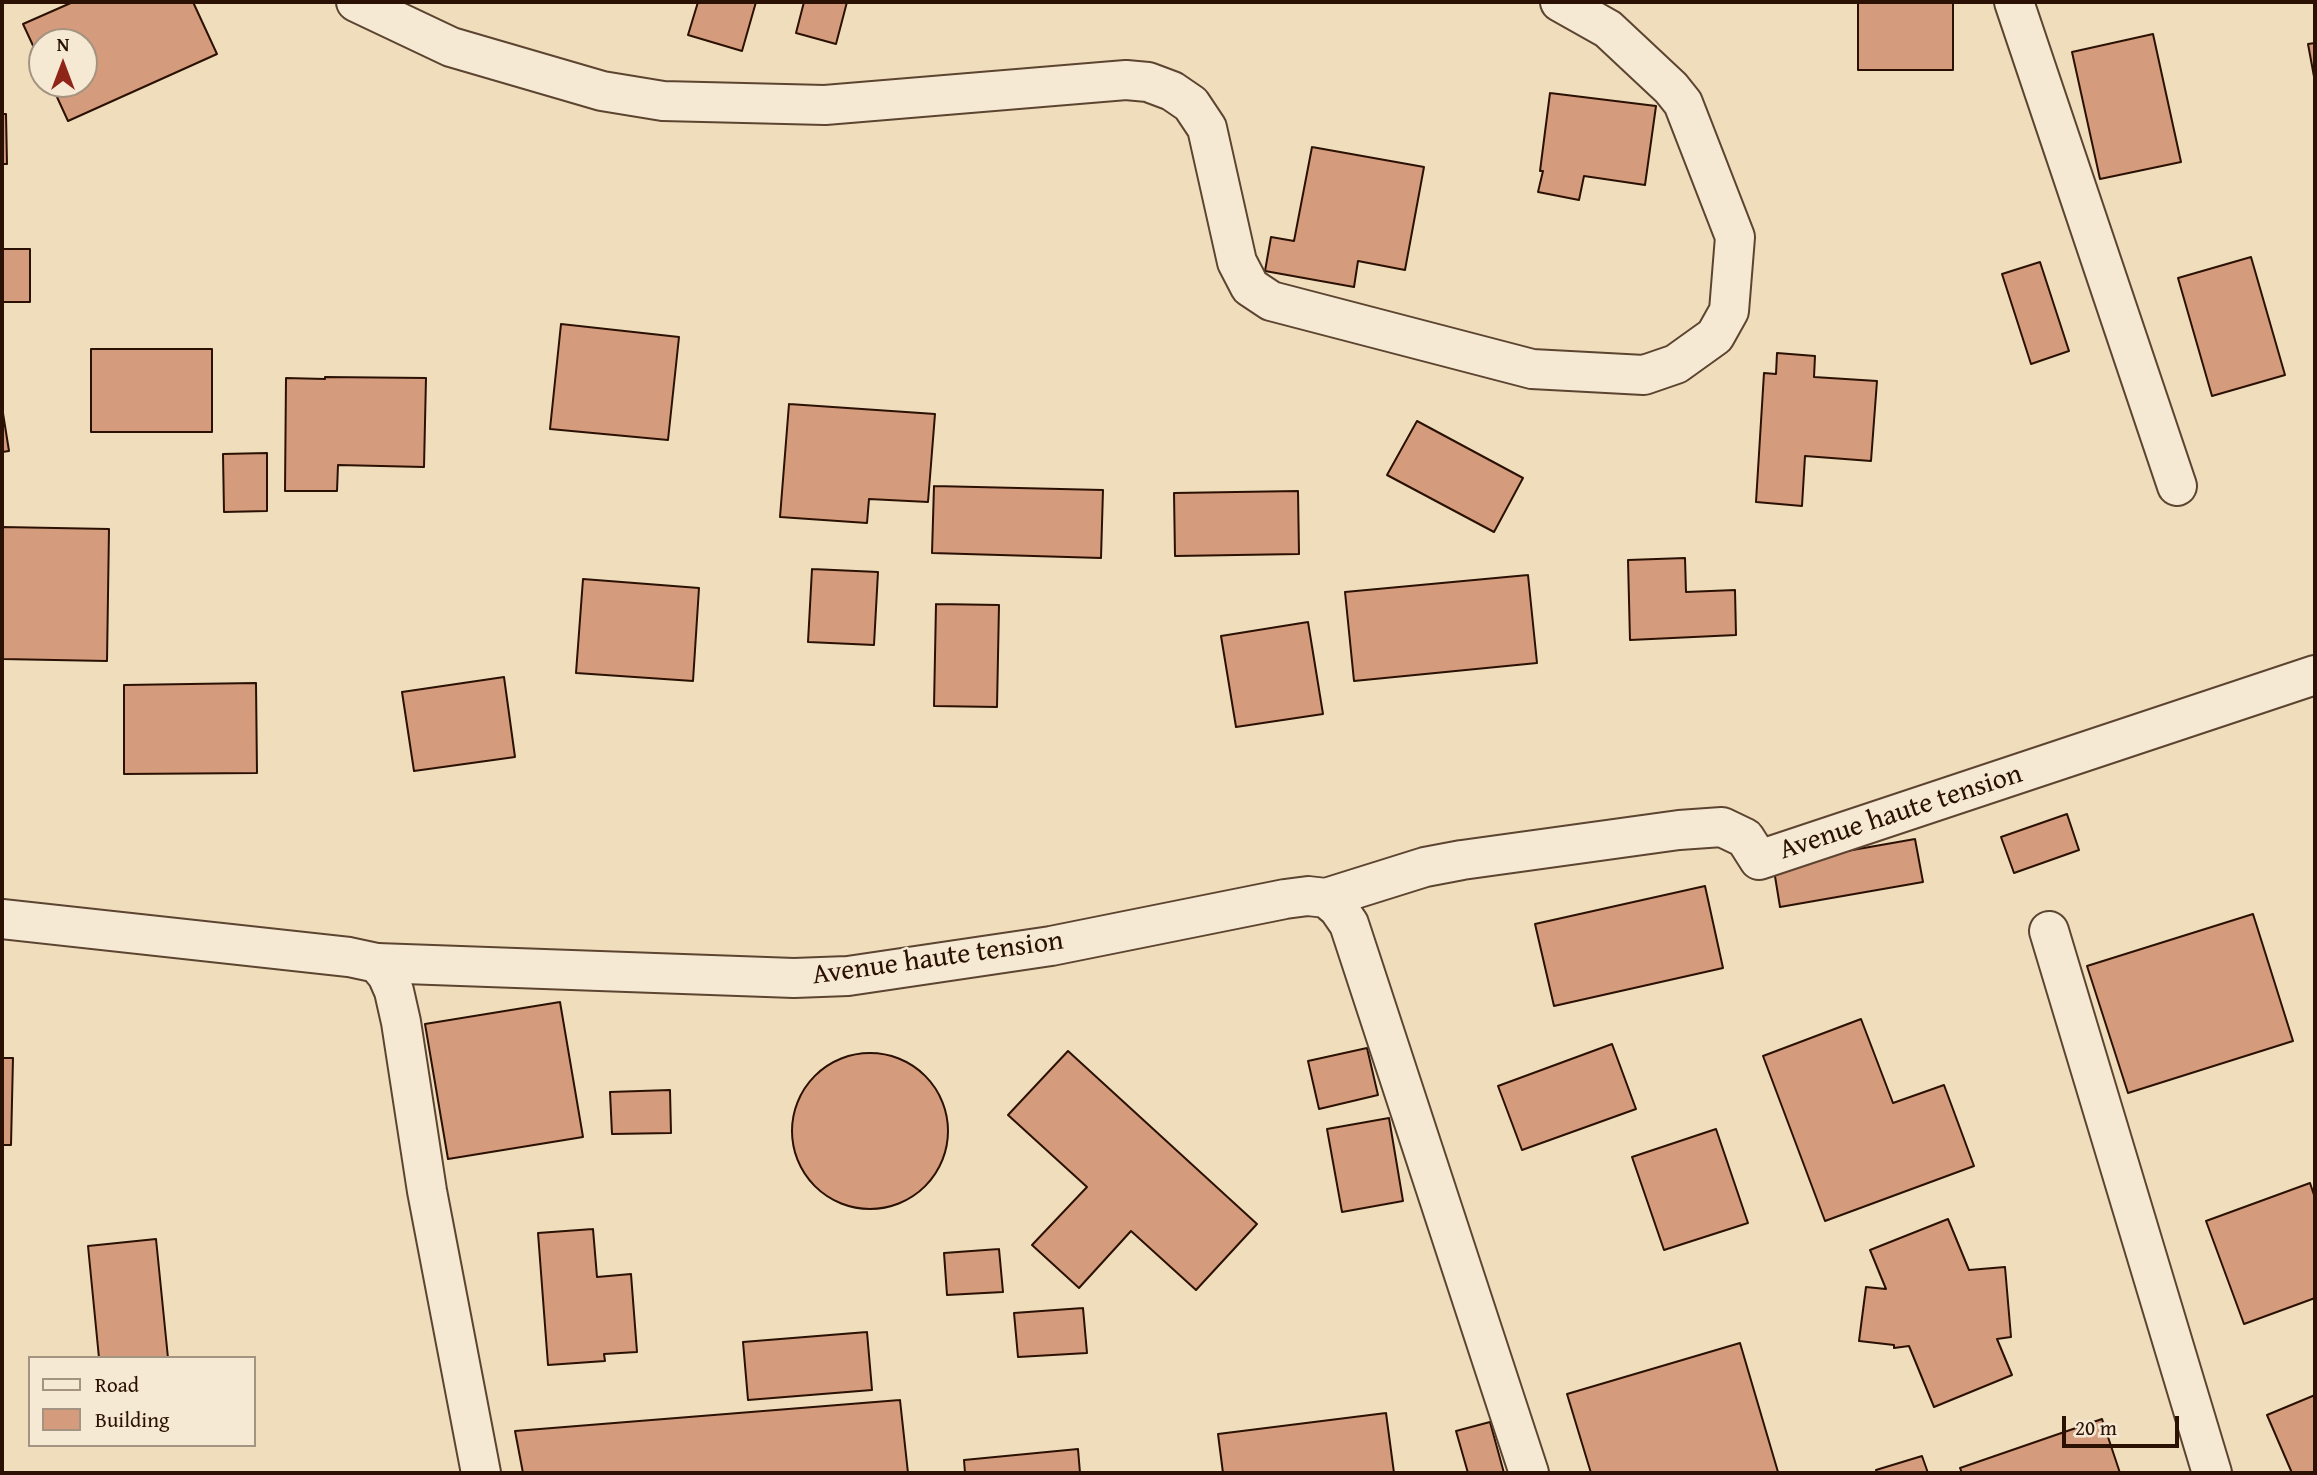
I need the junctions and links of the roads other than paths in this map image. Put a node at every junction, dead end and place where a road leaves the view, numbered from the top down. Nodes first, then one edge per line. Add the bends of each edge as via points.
1 (356, 2) edge
2 (1560, 2) edge
3 (2014, 2) edge
4 (2177, 486) dead end
5 (2315, 675) edge
6 (1326, 898) junction
7 (2, 919) edge
8 (2049, 931) dead end
9 (377, 963) junction
10 (481, 1473) edge
11 (1529, 1473) edge
12 (2212, 1473) edge

1 - 2 street via 461,50 602,91 663,101 825,105 1126,80 1148,82 1191,104 1207,128 1237,262 1250,287 1271,301 1532,369 1644,375 1676,364 1715,336 1729,311 1735,237 1683,103 1608,29
3 - 4 street
5 - 6 street, Avenue haute tension via 1759,860 1745,838 1721,827 1679,830 1437,864
6 - 9 street, Avenue haute tension via 1285,899 1051,946 848,976
6 - 11 street via 1349,924
7 - 9 street, Avenue haute tension
8 - 12 street
9 - 10 street via 387,975 401,1022 427,1191

